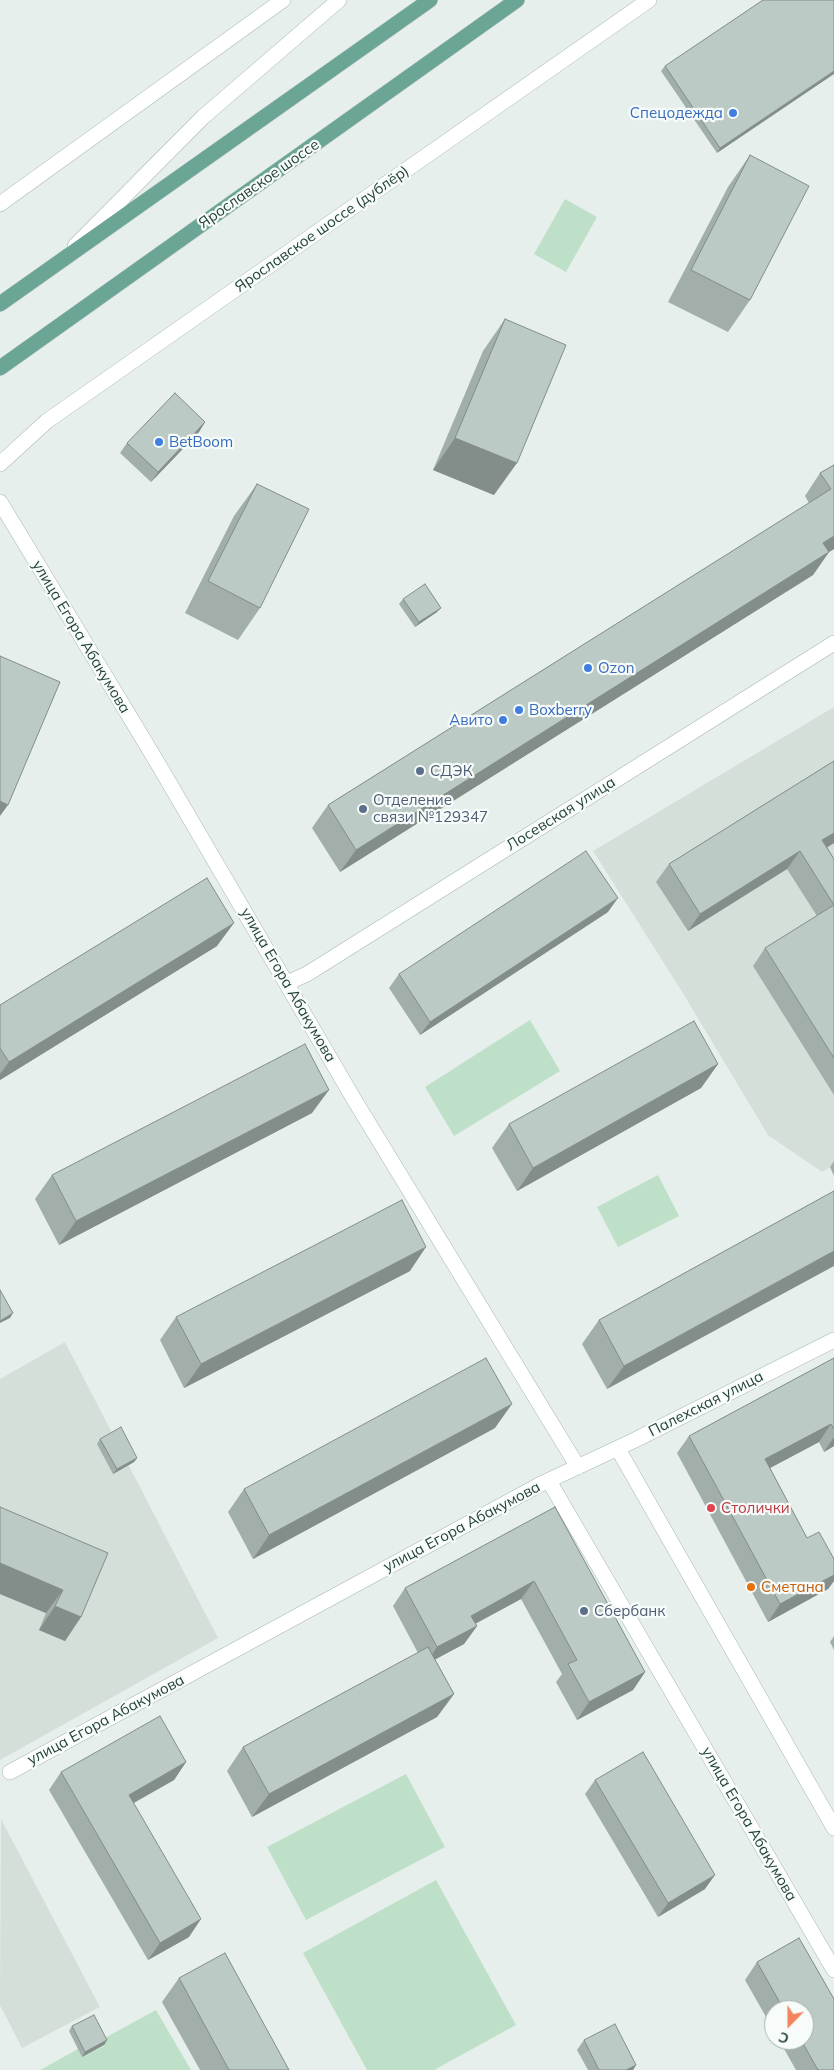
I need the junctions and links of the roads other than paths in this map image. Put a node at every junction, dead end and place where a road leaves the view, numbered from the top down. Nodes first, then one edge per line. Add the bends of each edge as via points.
1 (284, 0) edge
2 (339, 0) edge
3 (430, 0) edge
4 (517, 0) edge
5 (649, 0) edge
6 (0, 204) edge
7 (59, 263) junction
8 (0, 304) edge
9 (0, 368) edge
10 (0, 464) edge
11 (0, 502) edge
12 (834, 643) edge
13 (287, 983) junction
14 (834, 1340) edge
15 (618, 1448) junction
16 (578, 1467) junction
17 (549, 1480) junction
18 (10, 1772) dead end
19 (834, 1828) edge
20 (834, 1970) edge

1 - 6 street
2 - 7 street via 203,117
3 - 7 main road
4 - 9 main road, Ярославское шоссе
5 - 10 street, Ярославское шоссе (дублёр) via 47,420
7 - 8 main road
11 - 13 street, улица Егора Абакумова
12 - 13 street, Лосевская улица via 307,974
13 - 16 street, улица Егора Абакумова via 355,1101
14 - 15 street, Палехская улица
15 - 16 street, Палехская улица
15 - 19 street
16 - 17 street, Палехская улица
17 - 18 street, улица Егора Абакумова
17 - 20 street, улица Егора Абакумова

